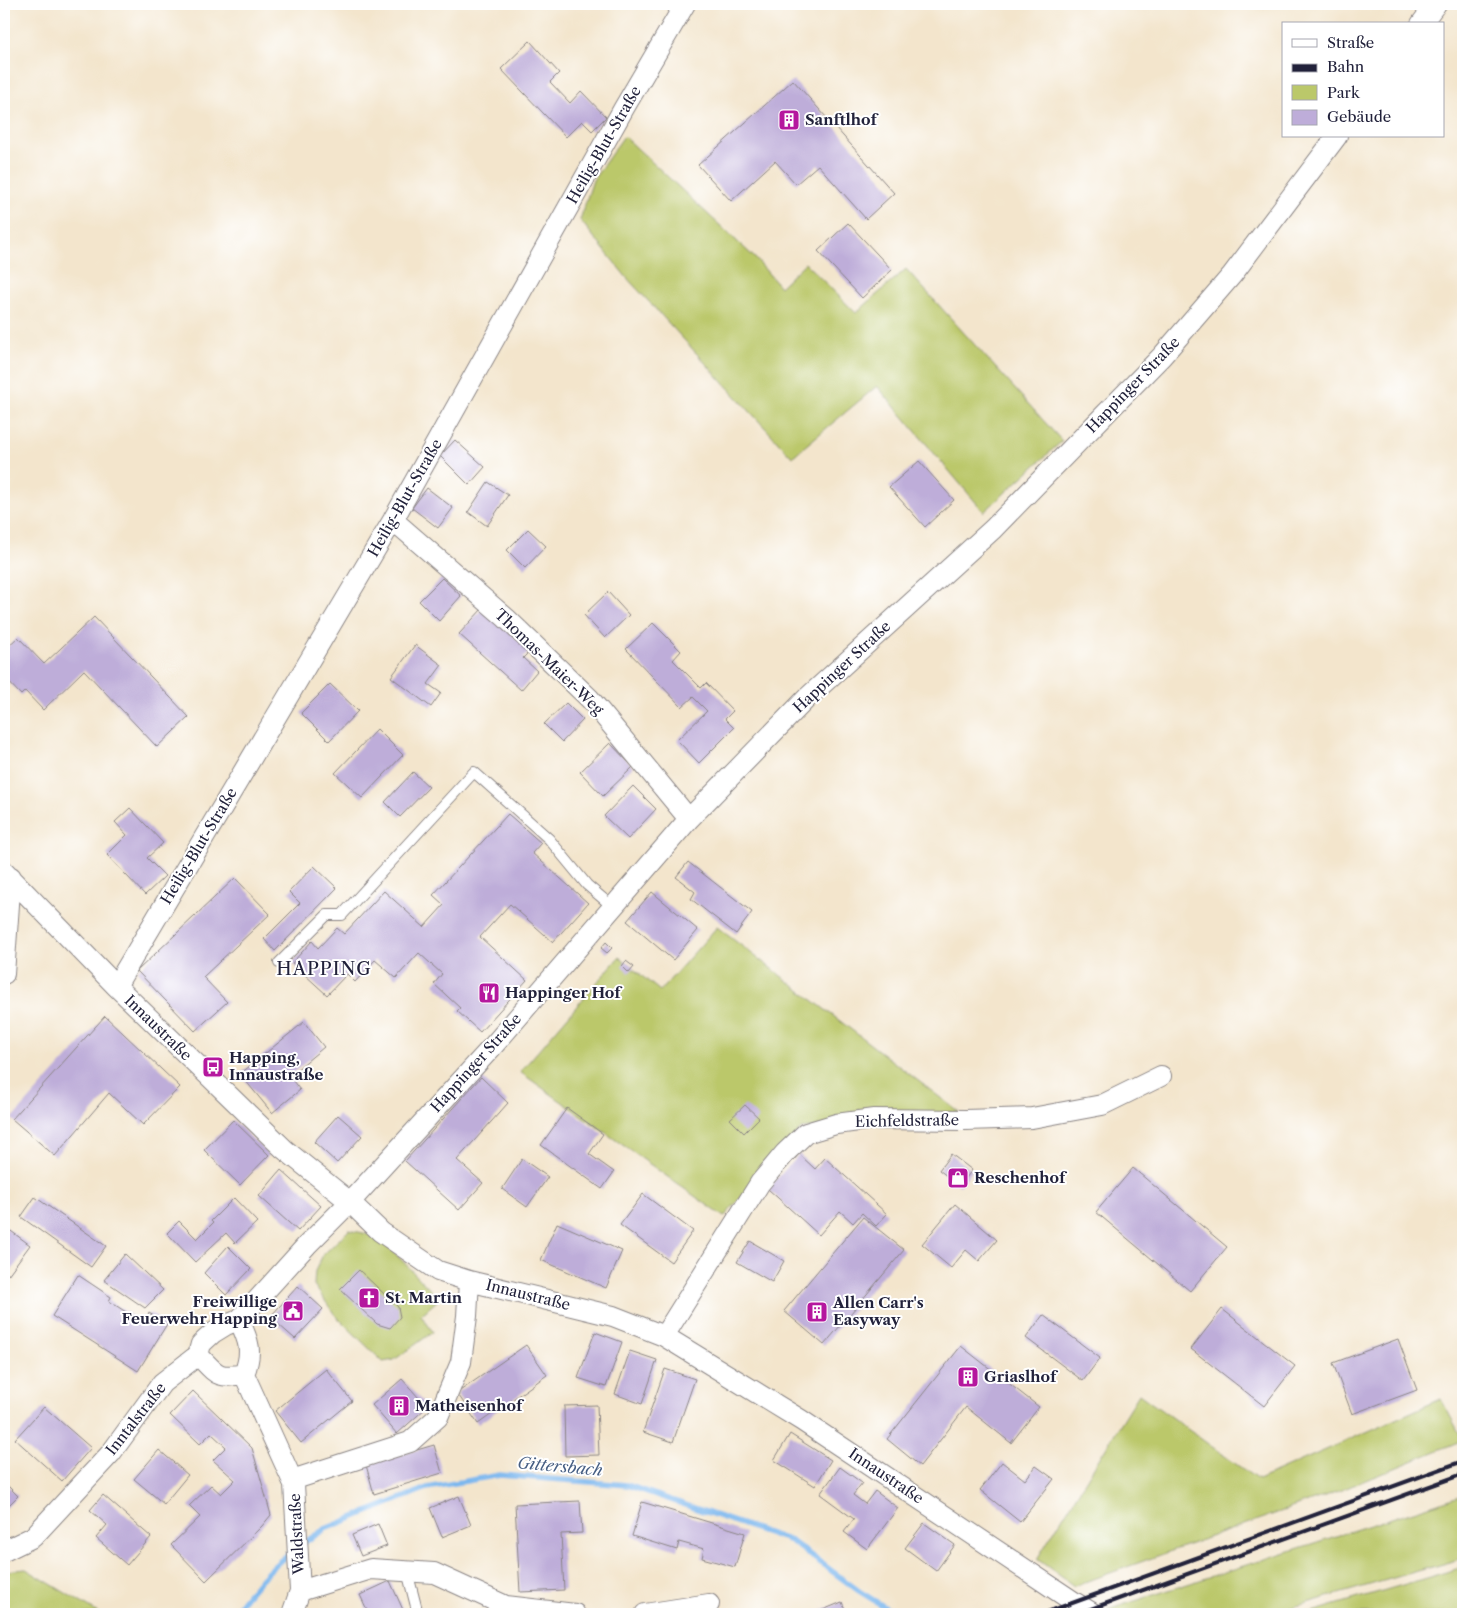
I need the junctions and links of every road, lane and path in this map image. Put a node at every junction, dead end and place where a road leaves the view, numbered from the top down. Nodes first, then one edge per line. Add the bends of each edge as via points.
1 (685, 4) edge
2 (1436, 4) edge
3 (1422, 22) edge
4 (1335, 138) edge
5 (393, 520) junction
6 (690, 819) junction
7 (7, 874) edge
8 (613, 907) junction
9 (279, 963) dead end
10 (4, 974) edge
11 (116, 986) junction
12 (1161, 1076) dead end
13 (350, 1202) junction
14 (469, 1281) junction
15 (239, 1320) junction
16 (664, 1336) junction
17 (198, 1355) junction
18 (244, 1374) junction
19 (292, 1480) junction
20 (4, 1551) edge
21 (407, 1571) junction
22 (300, 1591) junction
23 (709, 1604) dead end
24 (292, 1614) edge
25 (418, 1614) edge
26 (575, 1614) edge
27 (645, 1614) edge
28 (1094, 1614) edge

1 - 5 street, Heilig-Blut-Straße
2 - 3 street
4 - 6 street, Happinger Straße via 1232,275 1162,356 993,529 807,698
5 - 6 street, Thomas-Maier-Weg via 506,618 590,698
5 - 11 street, Heilig-Blut-Straße
6 - 8 street, Happinger Straße
7 - 10 street
7 - 11 street, Innaustraße
8 - 9 lane via 587,884 549,838 474,772 342,915 327,915
8 - 13 street, Happinger Straße via 493,1046
11 - 13 street, Innaustraße via 284,1149
12 - 16 street, Eichfeldstraße via 1102,1105 1032,1118 874,1119 836,1124 806,1133 760,1183
13 - 14 street, Innaustraße via 381,1232 438,1271
13 - 15 street, Inntalstraße
14 - 16 street, Innaustraße via 613,1316
14 - 19 street via 461,1362 438,1417 410,1442
15 - 17 street, Inntalstraße via 213,1333 202,1344
15 - 18 street via 250,1349
16 - 28 street, Innaustraße via 801,1420
17 - 18 street via 219,1376
17 - 20 street, Inntalstraße via 162,1383 111,1453 33,1538
18 - 19 street, Waldstraße
19 - 22 street, Waldstraße
21 - 22 street via 371,1569
21 - 25 lane
21 - 26 street via 434,1573 506,1606
22 - 24 street, Waldstraße
23 - 27 street

